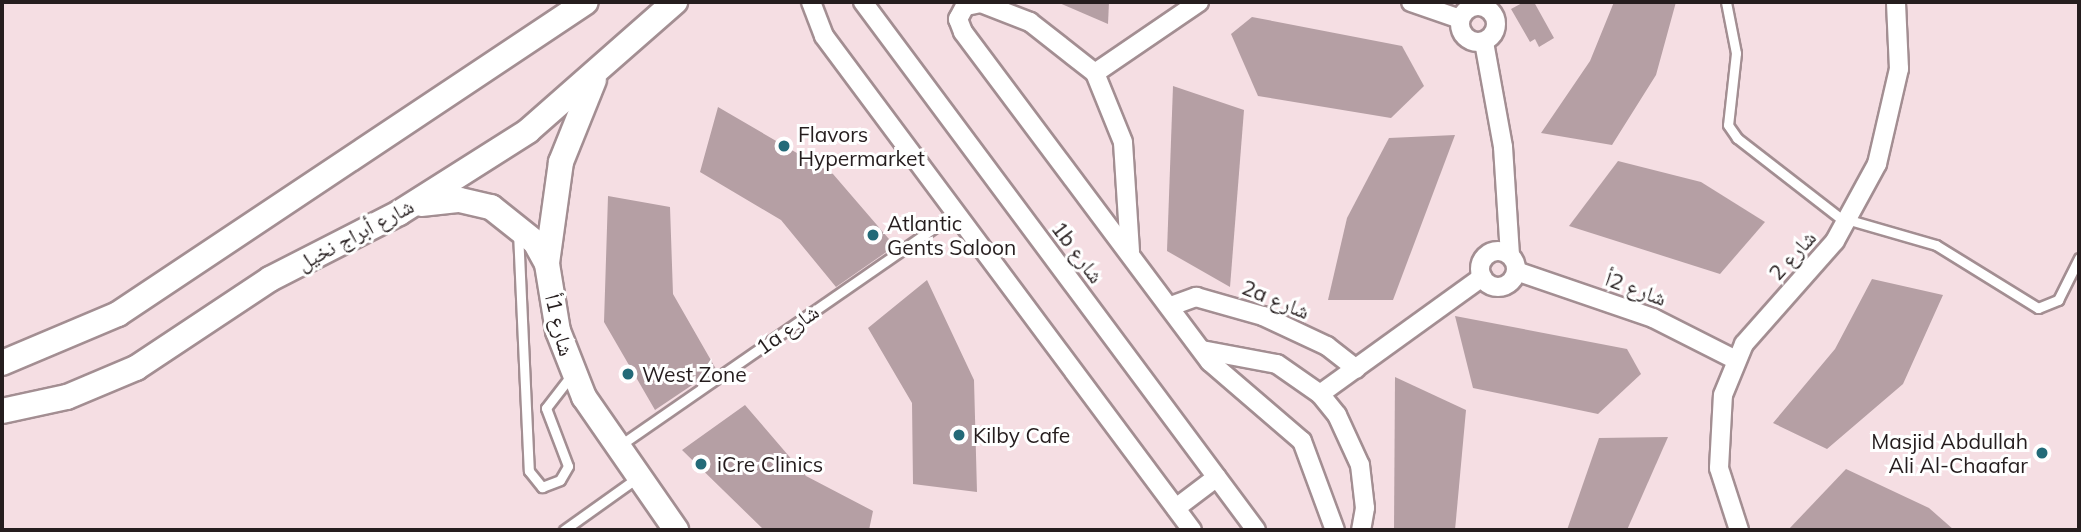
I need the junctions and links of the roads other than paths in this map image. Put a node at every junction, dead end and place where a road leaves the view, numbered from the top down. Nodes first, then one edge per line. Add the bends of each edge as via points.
1 (586, 2) edge
2 (675, 2) edge
3 (811, 2) edge
4 (863, 2) edge
5 (1199, 2) edge
6 (1411, 2) edge
7 (1727, 2) edge
8 (1896, 2) edge
9 (1460, 19) junction
10 (1484, 41) junction
11 (601, 67) junction
12 (1095, 73) junction
13 (958, 211) junction
14 (399, 213) junction
15 (1847, 222) junction
16 (517, 224) junction
17 (1129, 251) junction
18 (2079, 258) edge
19 (1513, 263) junction
20 (547, 264) junction
21 (1482, 277) junction
22 (1171, 306) junction
23 (1202, 350) junction
24 (1736, 360) junction
25 (3, 362) edge
26 (1356, 369) junction
27 (573, 373) junction
28 (1320, 394) junction
29 (2, 411) edge
30 (617, 447) junction
31 (639, 477) junction
32 (1217, 477) junction
33 (1176, 508) junction
34 (564, 530) edge
35 (676, 530) edge
36 (1192, 530) edge
37 (1256, 530) edge
38 (1335, 530) edge
39 (1361, 530) edge
40 (1739, 530) edge

1 - 25 street via 118,314
2 - 11 street, شارع أبراج نخيل
3 - 13 street via 824,36
4 - 32 street, 1b شارع
5 - 12 street
6 - 9 street
7 - 15 lane via 1736,53 1726,109 1732,132
8 - 15 street, شارع 2 via 1895,102 1877,164
9 - 10 street via 1465,38
9 - 10 street via 1474,6 1492,12 1495,32
10 - 19 street via 1503,148
11 - 14 street, شارع أبراج نخيل via 528,131
11 - 20 street via 561,162
12 - 17 street via 1123,142
12 - 17 street via 1054,36 1005,10 971,3 960,11 963,32
13 - 30 lane, 1a شارع
13 - 33 street
14 - 16 street, شارع 1أ via 429,202 460,200 491,207
14 - 29 street, شارع أبراج نخيل via 270,279 136,368 67,397
15 - 18 lane via 1936,245 2038,307 2058,300
15 - 24 street, شارع 2 via 1817,262 1759,323
16 - 20 street, شارع 1أ
16 - 27 lane via 529,471 542,487 561,480 568,466 546,408
17 - 22 street
19 - 21 street via 1501,287
19 - 21 street via 1490,253 1481,263
19 - 24 street, شارع 2أ via 1653,318
20 - 27 street, شارع 1أ via 553,309
21 - 26 street
22 - 23 street
22 - 26 street, 2a شارع via 1196,297 1263,316 1327,346
23 - 28 street via 1253,355 1278,364
23 - 38 street via 1230,385 1272,411 1302,441
24 - 40 street, شارع 2 via 1723,395 1718,450 1722,485
26 - 28 street
27 - 30 street, شارع 1أ
28 - 39 street via 1344,427 1360,465 1365,508
30 - 31 street, شارع 1أ
31 - 34 lane
31 - 35 street, شارع 1أ
32 - 33 street
32 - 37 street, 1b شارع
33 - 36 street

